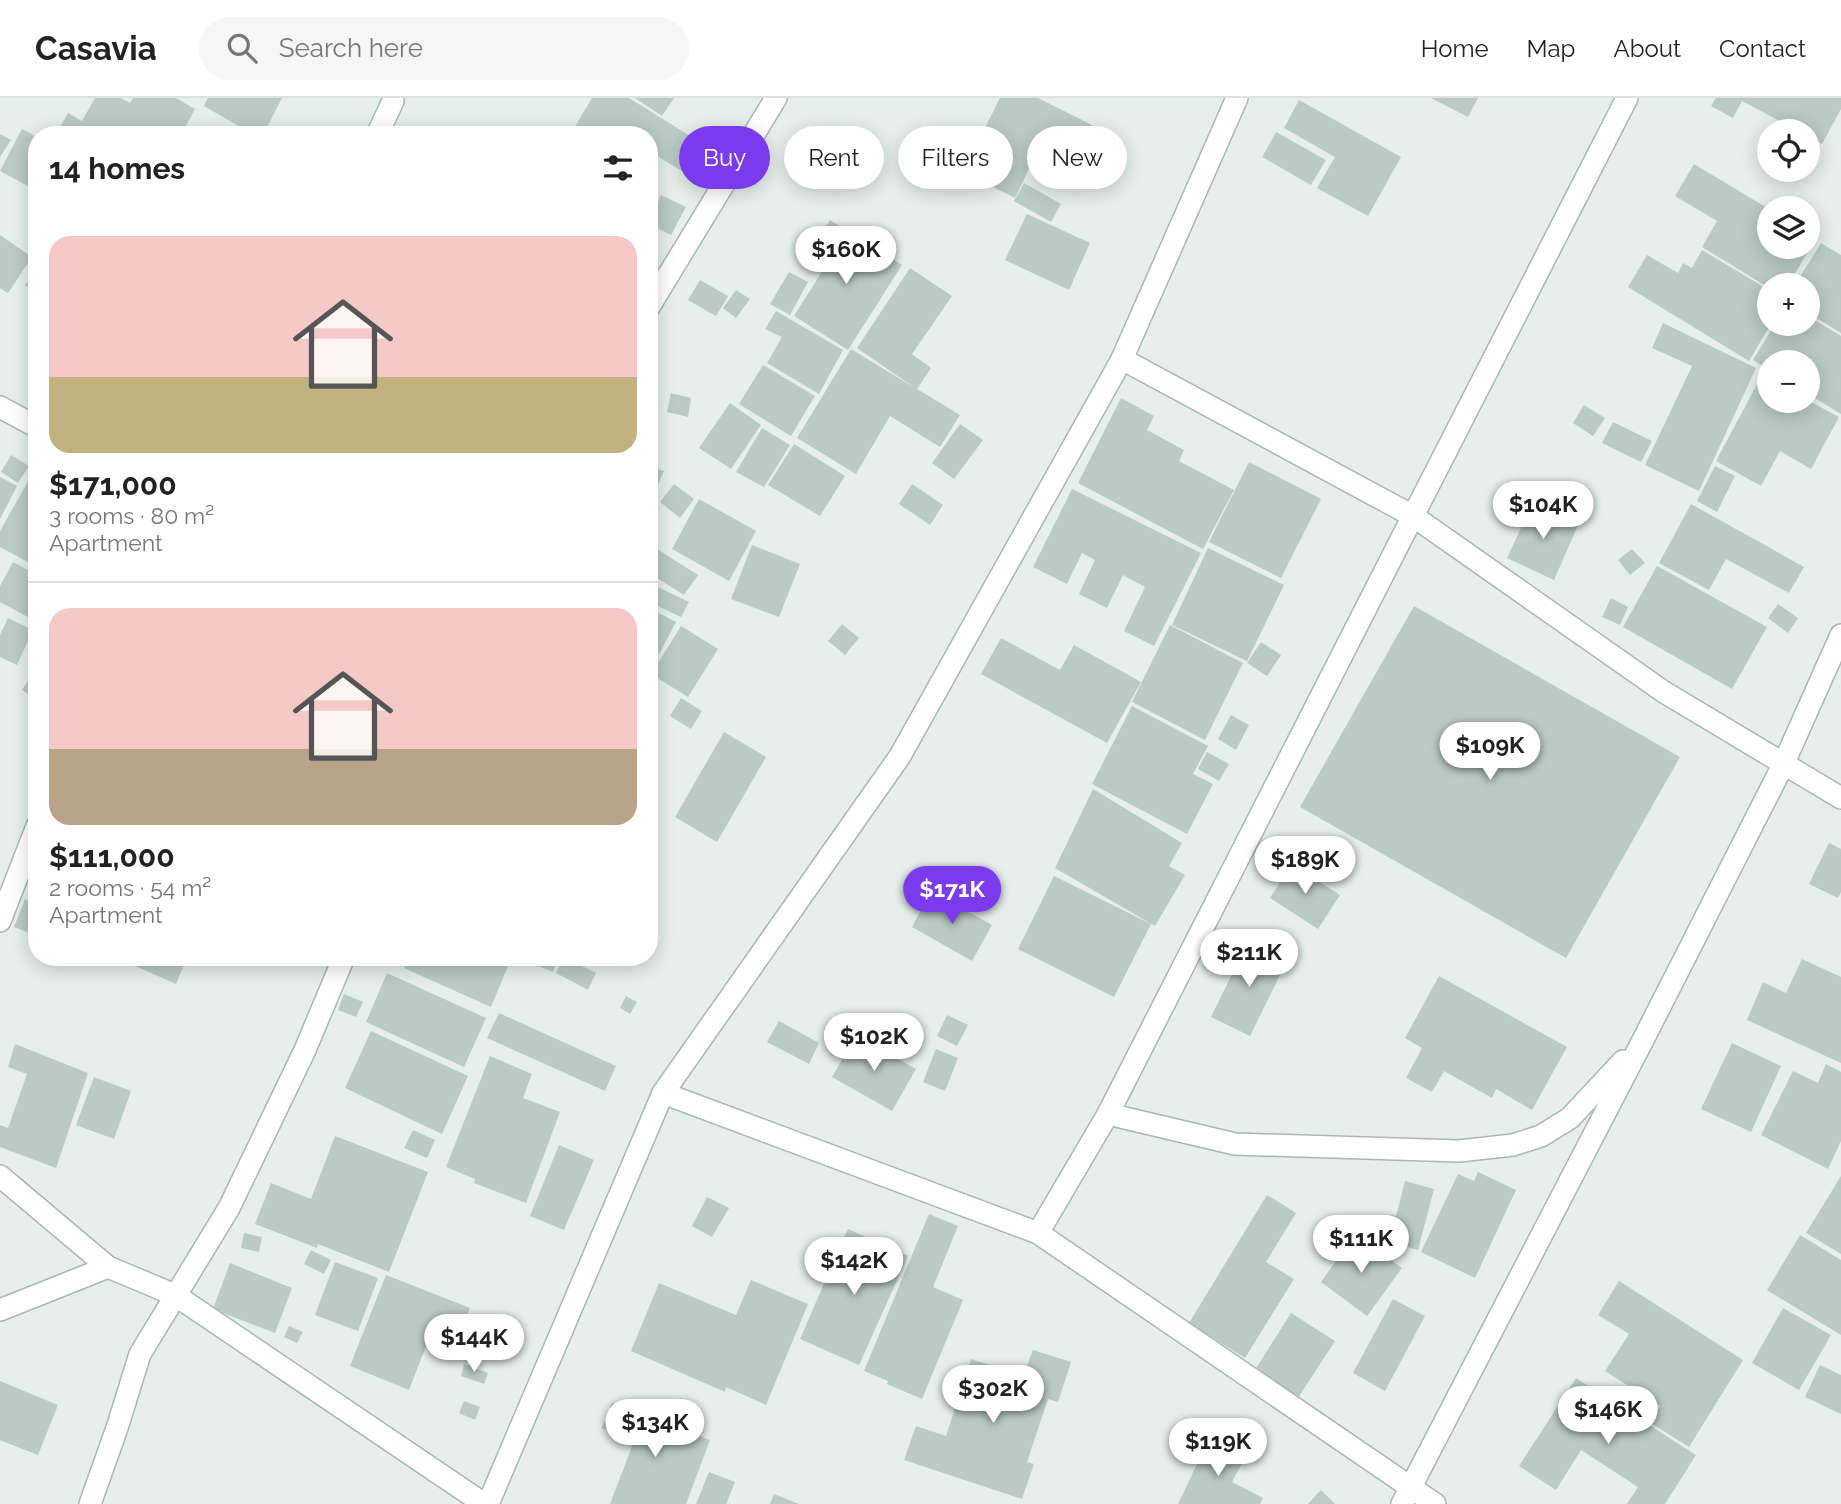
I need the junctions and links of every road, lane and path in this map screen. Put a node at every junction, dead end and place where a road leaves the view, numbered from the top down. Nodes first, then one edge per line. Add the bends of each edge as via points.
1 (776, 98) edge
2 (1237, 98) edge
3 (1627, 98) edge
4 (393, 101) dead end
5 (381, 126) edge
6 (658, 292) edge
7 (1122, 359) junction
8 (0, 407) edge
9 (28, 422) edge
10 (1413, 516) junction
11 (1841, 635) edge
12 (1783, 765) junction
13 (1841, 798) edge
14 (28, 849) edge
15 (0, 921) edge
16 (340, 966) edge
17 (1643, 1040) junction
18 (663, 1093) junction
19 (1108, 1114) junction
20 (0, 1176) edge
21 (1038, 1233) junction
22 (108, 1267) junction
23 (175, 1295) junction
24 (0, 1310) edge
25 (1406, 1496) edge
26 (90, 1504) edge
27 (486, 1504) edge
28 (1435, 1504) edge

1 - 6 street
2 - 7 street
3 - 10 street
4 - 5 street
7 - 10 street
7 - 18 street via 900,756
8 - 9 street
10 - 12 street via 1664,692
10 - 19 street
11 - 12 street
12 - 13 street
12 - 17 street
14 - 15 street
16 - 23 street via 229,1208
17 - 19 street via 1570,1118 1541,1136 1513,1145 1459,1151 1235,1144
17 - 25 street
18 - 21 street
18 - 27 street
19 - 21 street
20 - 22 street
21 - 25 street
22 - 23 street
22 - 24 street
23 - 26 street via 139,1354
23 - 27 street
25 - 28 street

